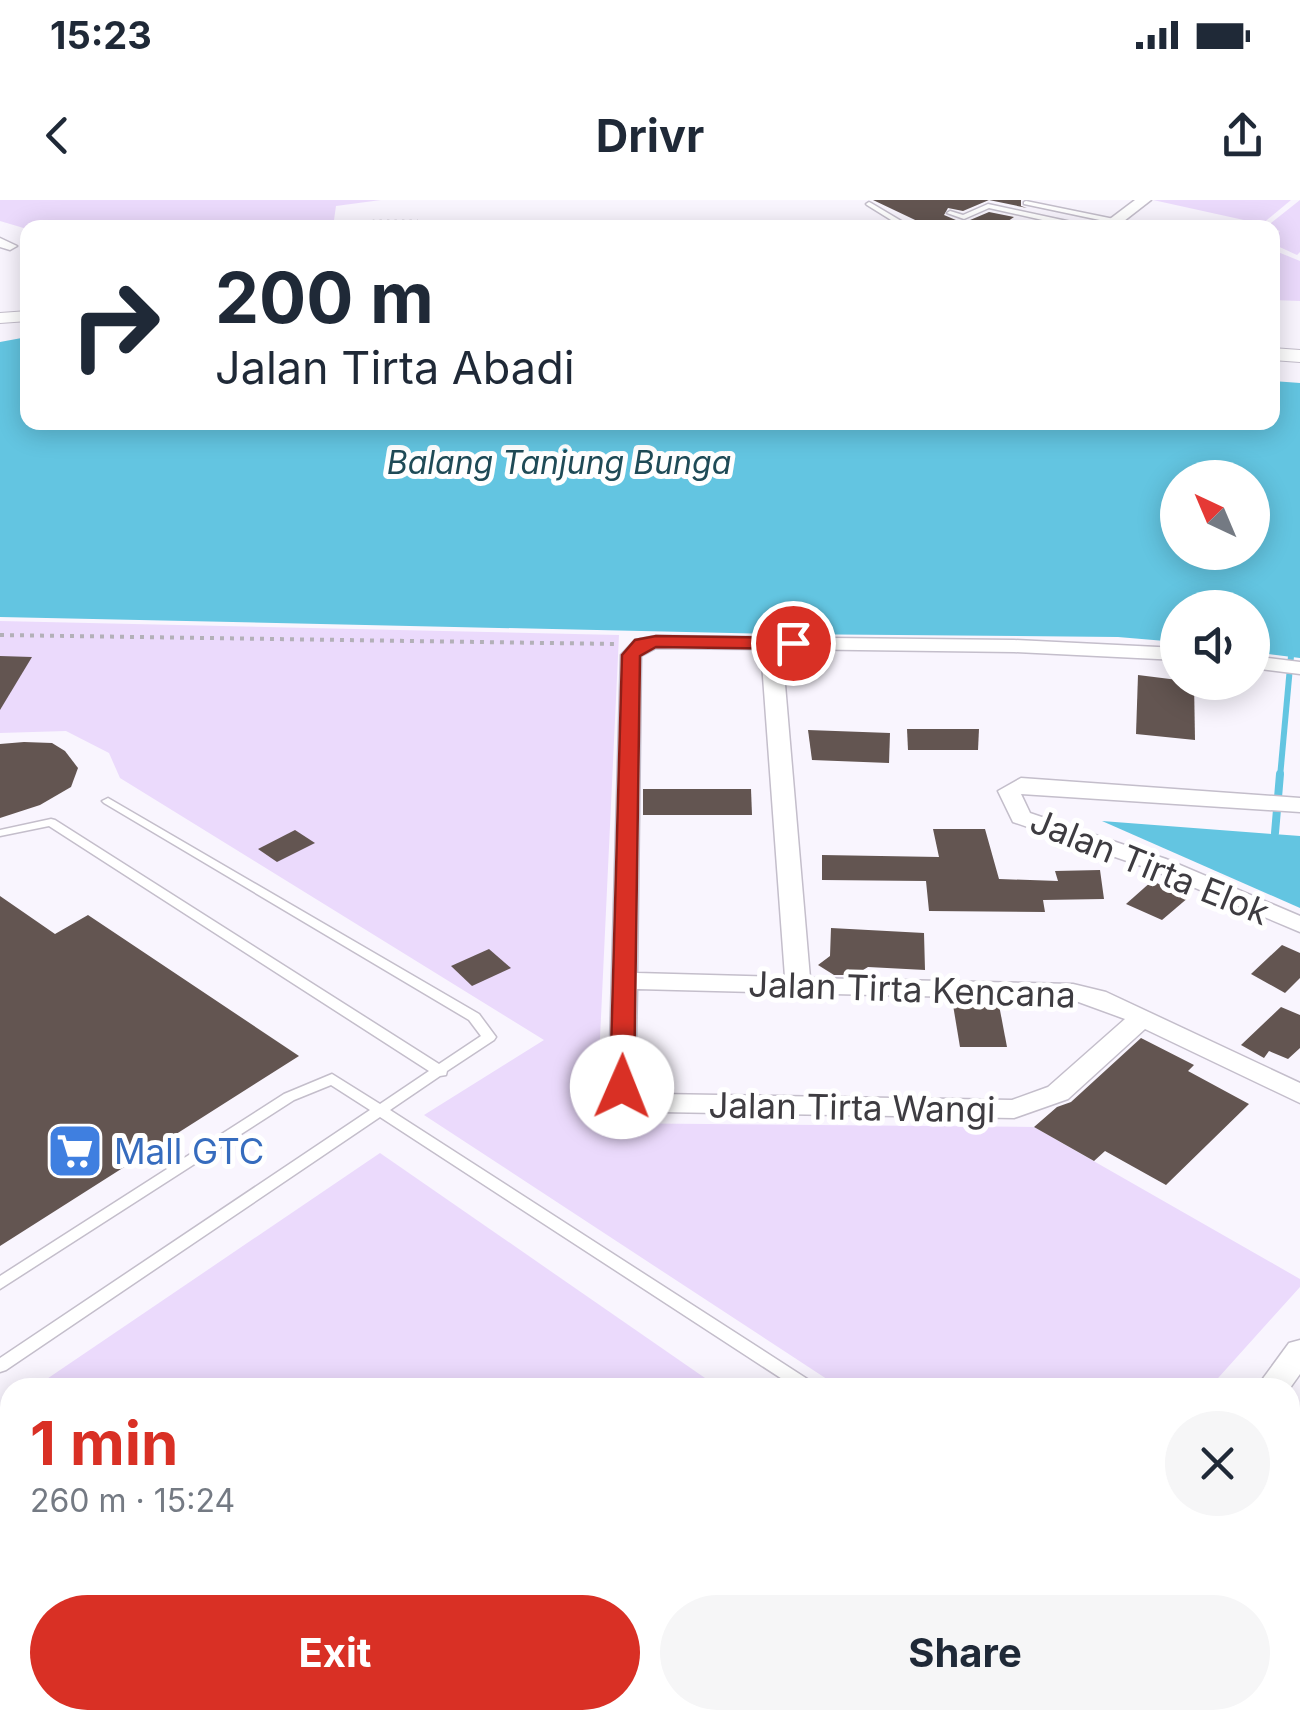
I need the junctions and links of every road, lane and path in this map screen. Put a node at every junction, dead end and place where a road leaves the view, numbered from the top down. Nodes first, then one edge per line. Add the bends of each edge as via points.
1 (1144, 200) edge
2 (1028, 202) edge
3 (869, 204) dead end
4 (1013, 211) junction
5 (950, 213) dead end
6 (896, 220) edge
7 (1054, 220) edge
8 (1094, 220) edge
9 (1115, 220) edge
10 (0, 635) edge
11 (642, 644) junction
12 (771, 644) junction
13 (1160, 653) edge
14 (1270, 664) edge
15 (1300, 668) edge
16 (108, 801) dead end
17 (1300, 805) edge
18 (0, 833) edge
19 (1300, 925) edge
20 (622, 981) junction
21 (798, 982) junction
22 (1143, 1017) junction
23 (442, 1072) junction
24 (1300, 1094) edge
25 (382, 1110) junction
26 (0, 1283) edge
27 (1300, 1352) edge
28 (0, 1366) edge
29 (794, 1378) edge
30 (1279, 1378) edge

1 - 9 street
2 - 4 lane
2 - 8 lane
3 - 6 lane
4 - 5 lane via 984,206 964,216
4 - 7 lane
10 - 11 path
11 - 12 street
11 - 20 street, Jalan Tirta Wangi via 631,655
12 - 13 street
12 - 21 street
14 - 15 street
16 - 23 lane via 474,1017 489,1037
17 - 19 street, Jalan Tirta Elok via 1021,785 1009,791 1021,817 1158,864
18 - 23 lane via 51,822
20 - 21 street, Jalan Tirta Kencana
20 - 22 street, Jalan Tirta Wangi via 622,1087 636,1100 659,1103 1014,1109 1058,1093
21 - 22 street, Jalan Tirta Kencana via 1073,992
22 - 24 street, Jalan Tirta Kencana
23 - 25 lane
25 - 26 lane via 332,1079 289,1097
25 - 28 lane
25 - 29 lane
27 - 30 street

